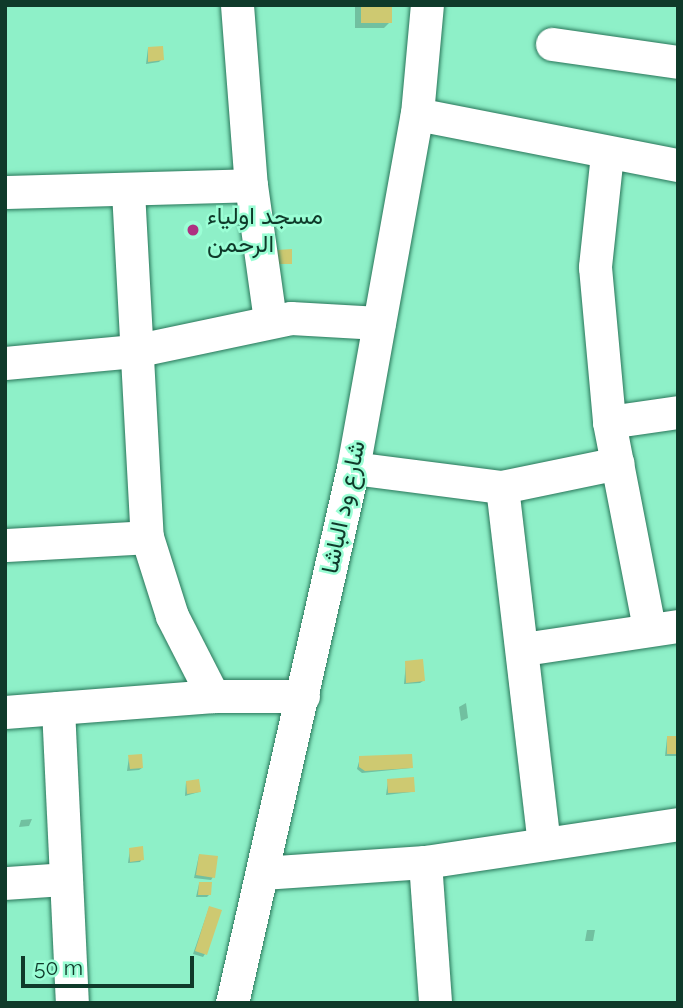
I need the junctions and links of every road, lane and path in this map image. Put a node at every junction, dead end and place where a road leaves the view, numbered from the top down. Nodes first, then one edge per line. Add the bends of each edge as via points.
1 (237, 5) edge
2 (427, 5) edge
3 (552, 44) dead end
4 (678, 62) edge
5 (417, 114) junction
6 (607, 154) junction
7 (678, 165) edge
8 (251, 185) junction
9 (128, 191) junction
10 (5, 192) edge
11 (270, 321) junction
12 (379, 323) junction
13 (134, 351) junction
14 (5, 363) edge
15 (678, 412) edge
16 (609, 422) junction
17 (618, 464) junction
18 (353, 468) junction
19 (502, 487) junction
20 (147, 537) junction
21 (5, 545) edge
22 (664, 627) edge
23 (524, 649) junction
24 (213, 696) junction
25 (303, 696) junction
26 (58, 708) junction
27 (5, 712) edge
28 (678, 824) edge
29 (544, 843) junction
30 (425, 862) junction
31 (262, 873) junction
32 (66, 878) junction
33 (5, 883) edge
34 (72, 1003) edge
35 (232, 1003) edge
36 (435, 1003) edge

1 - 8 street
2 - 5 street, شارع ود الباشا
3 - 4 street
5 - 6 street
5 - 12 street, شارع ود الباشا
6 - 7 street
6 - 16 street via 595,267
8 - 9 street
8 - 11 street
9 - 10 street
9 - 13 street
11 - 12 street
11 - 13 street
12 - 18 street, شارع ود الباشا
13 - 14 street
13 - 20 street
15 - 16 street
16 - 17 street
17 - 19 street
17 - 22 street
18 - 19 street
18 - 25 street, شارع ود الباشا
19 - 23 street
20 - 21 street
20 - 24 street via 172,616
22 - 23 street
23 - 29 street
24 - 25 street
24 - 26 street
25 - 31 street, شارع ود الباشا
26 - 27 street
26 - 32 street
28 - 29 street
29 - 30 street
30 - 31 street
30 - 36 street
31 - 35 street, شارع ود الباشا
32 - 33 street
32 - 34 street

